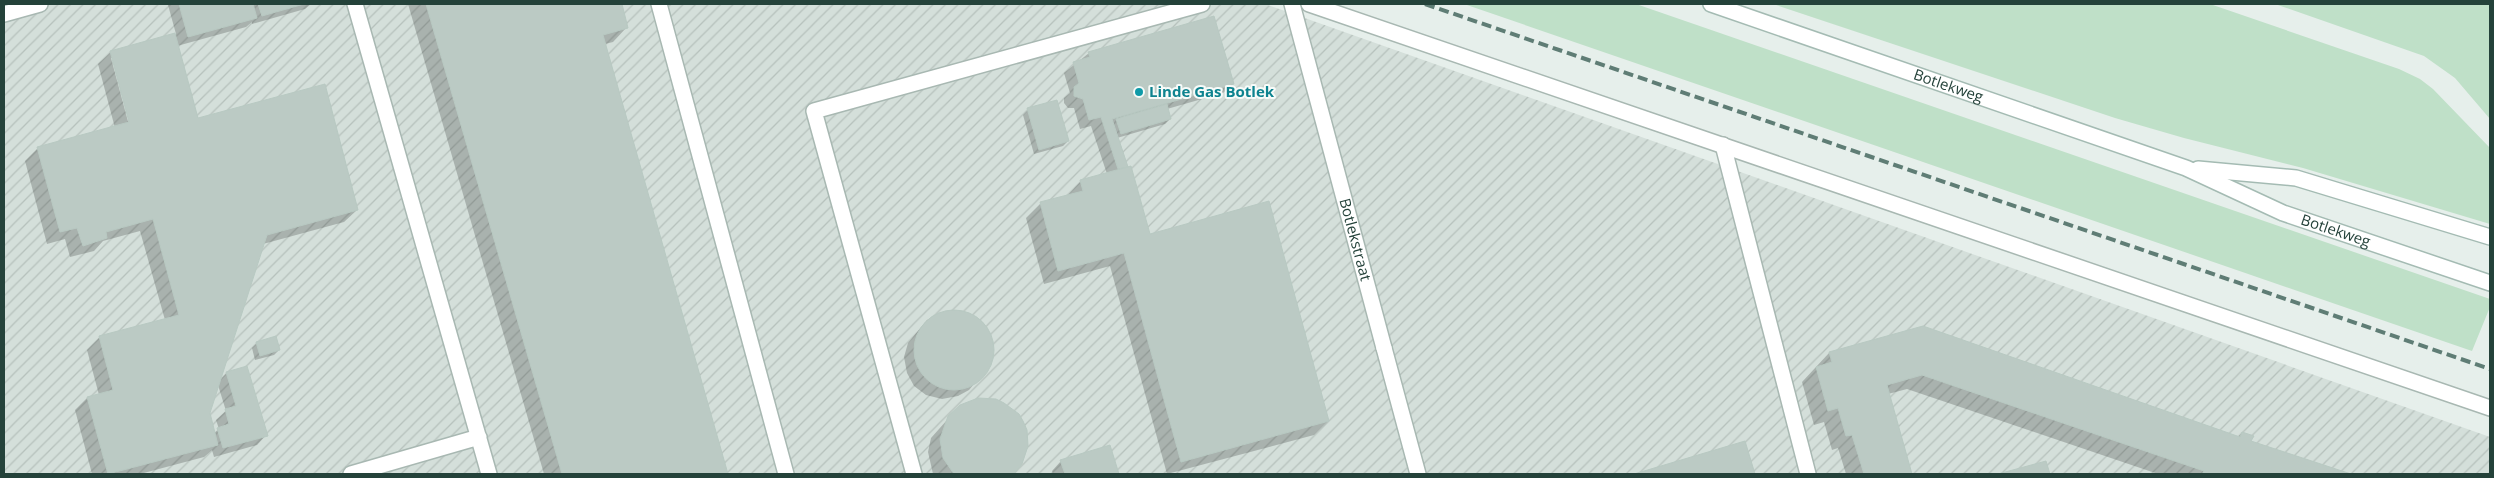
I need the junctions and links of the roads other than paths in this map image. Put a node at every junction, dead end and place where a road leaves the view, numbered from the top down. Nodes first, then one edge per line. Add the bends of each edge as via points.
1 (40, 4) edge
2 (355, 4) edge
3 (659, 4) edge
4 (1202, 4) edge
5 (1292, 4) edge
6 (1309, 4) edge
7 (1711, 4) edge
8 (4, 14) edge
9 (1723, 145) junction
10 (2186, 168) junction
11 (2490, 237) edge
12 (2490, 283) edge
13 (2490, 408) edge
14 (479, 437) junction
15 (351, 474) edge
16 (489, 474) edge
17 (786, 474) edge
18 (914, 474) edge
19 (1418, 474) edge
20 (1808, 474) edge

1 - 8 street
2 - 14 street
3 - 17 street
4 - 18 street via 814,111
5 - 19 street, Botlekstraat
6 - 9 street
7 - 10 street, Botlekweg
9 - 13 street
9 - 20 street
10 - 11 street, Botlekweg via 2296,178
10 - 12 street, Botlekweg via 2282,213
14 - 15 street
14 - 16 street

